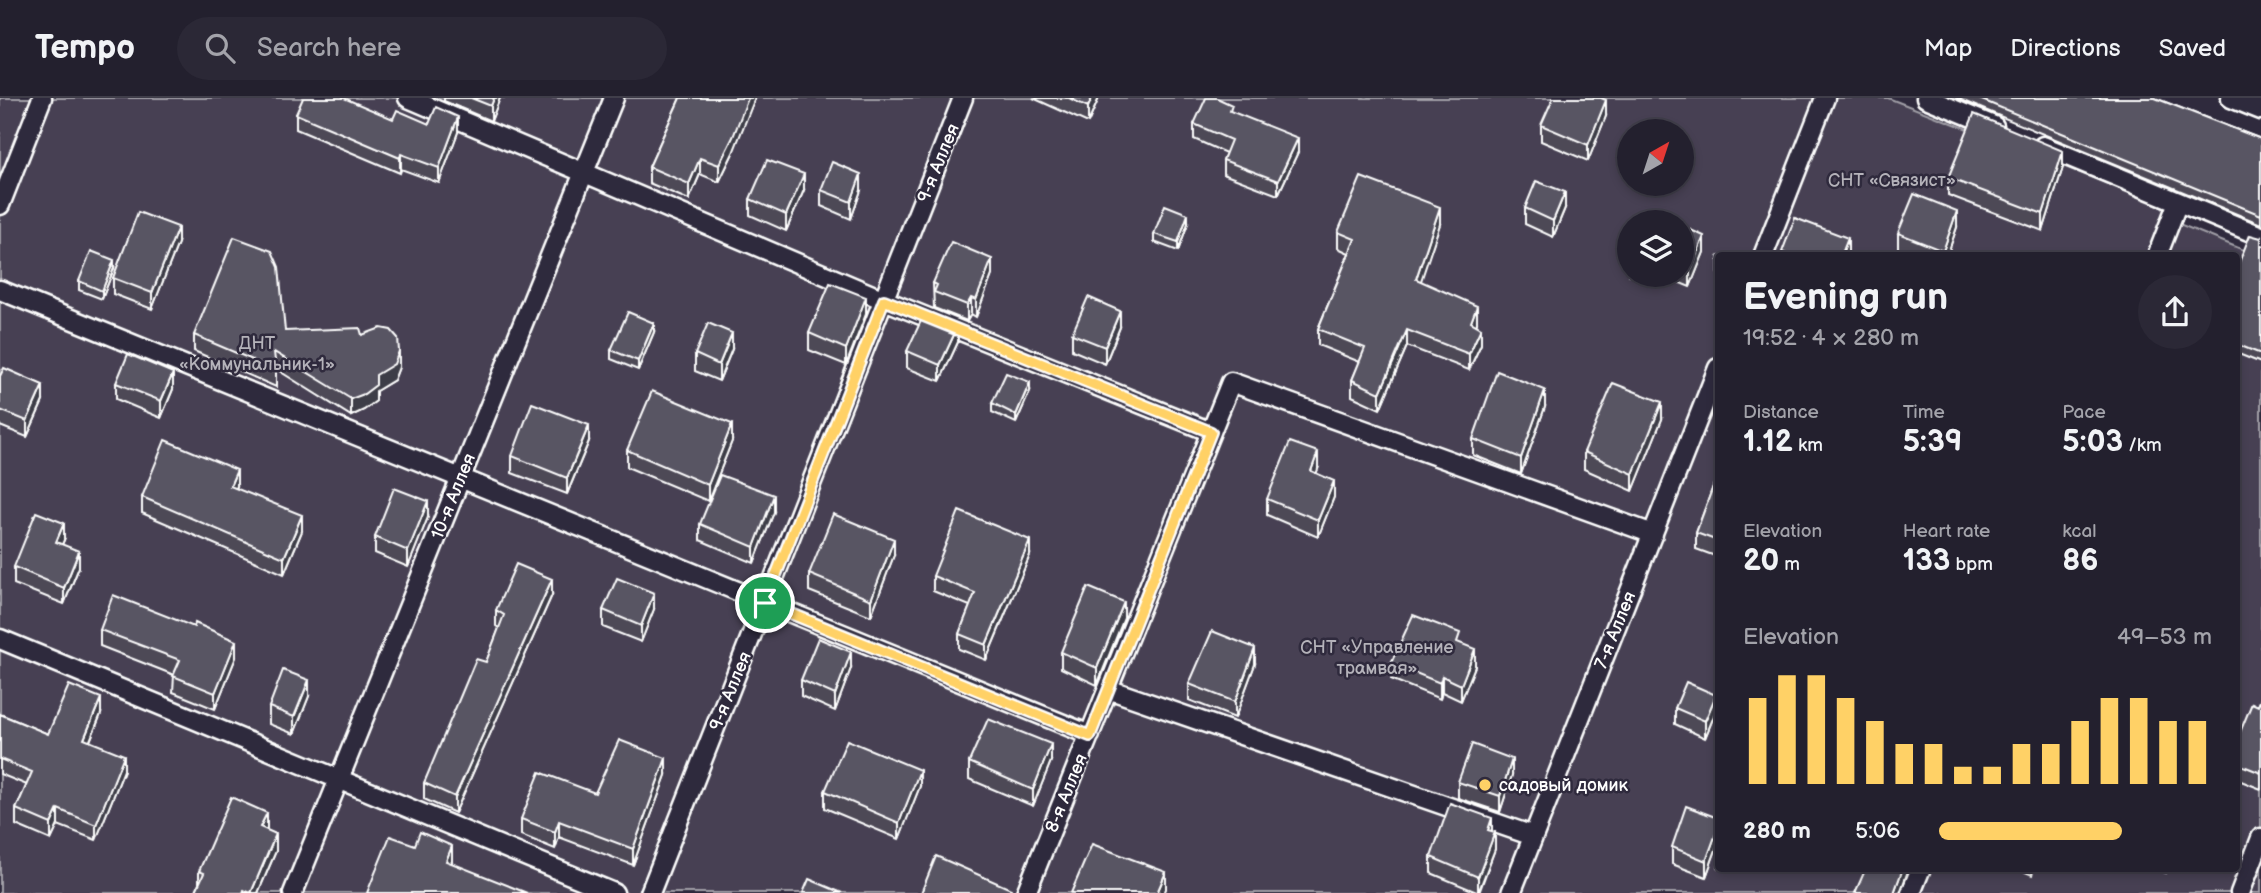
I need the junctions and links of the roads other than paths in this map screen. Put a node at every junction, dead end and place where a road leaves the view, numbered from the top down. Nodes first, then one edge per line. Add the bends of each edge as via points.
1 (42, 98) edge
2 (408, 98) edge
3 (614, 98) edge
4 (964, 98) edge
5 (1825, 98) edge
6 (1926, 98) edge
7 (2231, 98) edge
8 (2261, 110) edge
9 (584, 171) junction
10 (2178, 202) junction
11 (0, 205) edge
12 (2261, 236) edge
13 (1765, 252) edge
14 (2159, 252) edge
15 (0, 290) edge
16 (884, 300) junction
17 (1715, 376) edge
18 (1211, 432) junction
19 (460, 478) junction
20 (1653, 534) junction
21 (765, 603) junction
22 (0, 639) edge
23 (1108, 689) junction
24 (1090, 736) junction
25 (339, 779) junction
26 (1534, 836) junction
27 (2261, 838) edge
28 (1919, 872) edge
29 (293, 893) edge
30 (614, 893) edge
31 (650, 893) edge
32 (1026, 893) edge
33 (1511, 893) edge
34 (1911, 893) edge
35 (2240, 893) edge

1 - 11 lane
2 - 9 lane
3 - 9 lane, 10-я Аллея
4 - 16 lane, 9-я Аллея
5 - 13 lane
6 - 10 lane
7 - 8 lane
9 - 16 lane
9 - 19 lane, 10-я Аллея
10 - 12 lane
10 - 14 lane
15 - 19 lane
16 - 18 lane
16 - 21 lane, 9-я Аллея
17 - 20 lane, 7-я Аллея
18 - 20 lane, 8-я Аллея via 1231,382
18 - 23 lane, 8-я Аллея
19 - 21 lane
19 - 25 lane, 10-я Аллея
20 - 26 lane, 7-я Аллея
21 - 24 lane
21 - 31 lane, 9-я Аллея
22 - 25 lane
23 - 24 lane, 8-я Аллея
23 - 26 lane
24 - 32 lane, 8-я Аллея
25 - 29 lane, 10-я Аллея
25 - 30 lane
26 - 33 lane, 7-я Аллея
27 - 35 lane
28 - 34 lane

